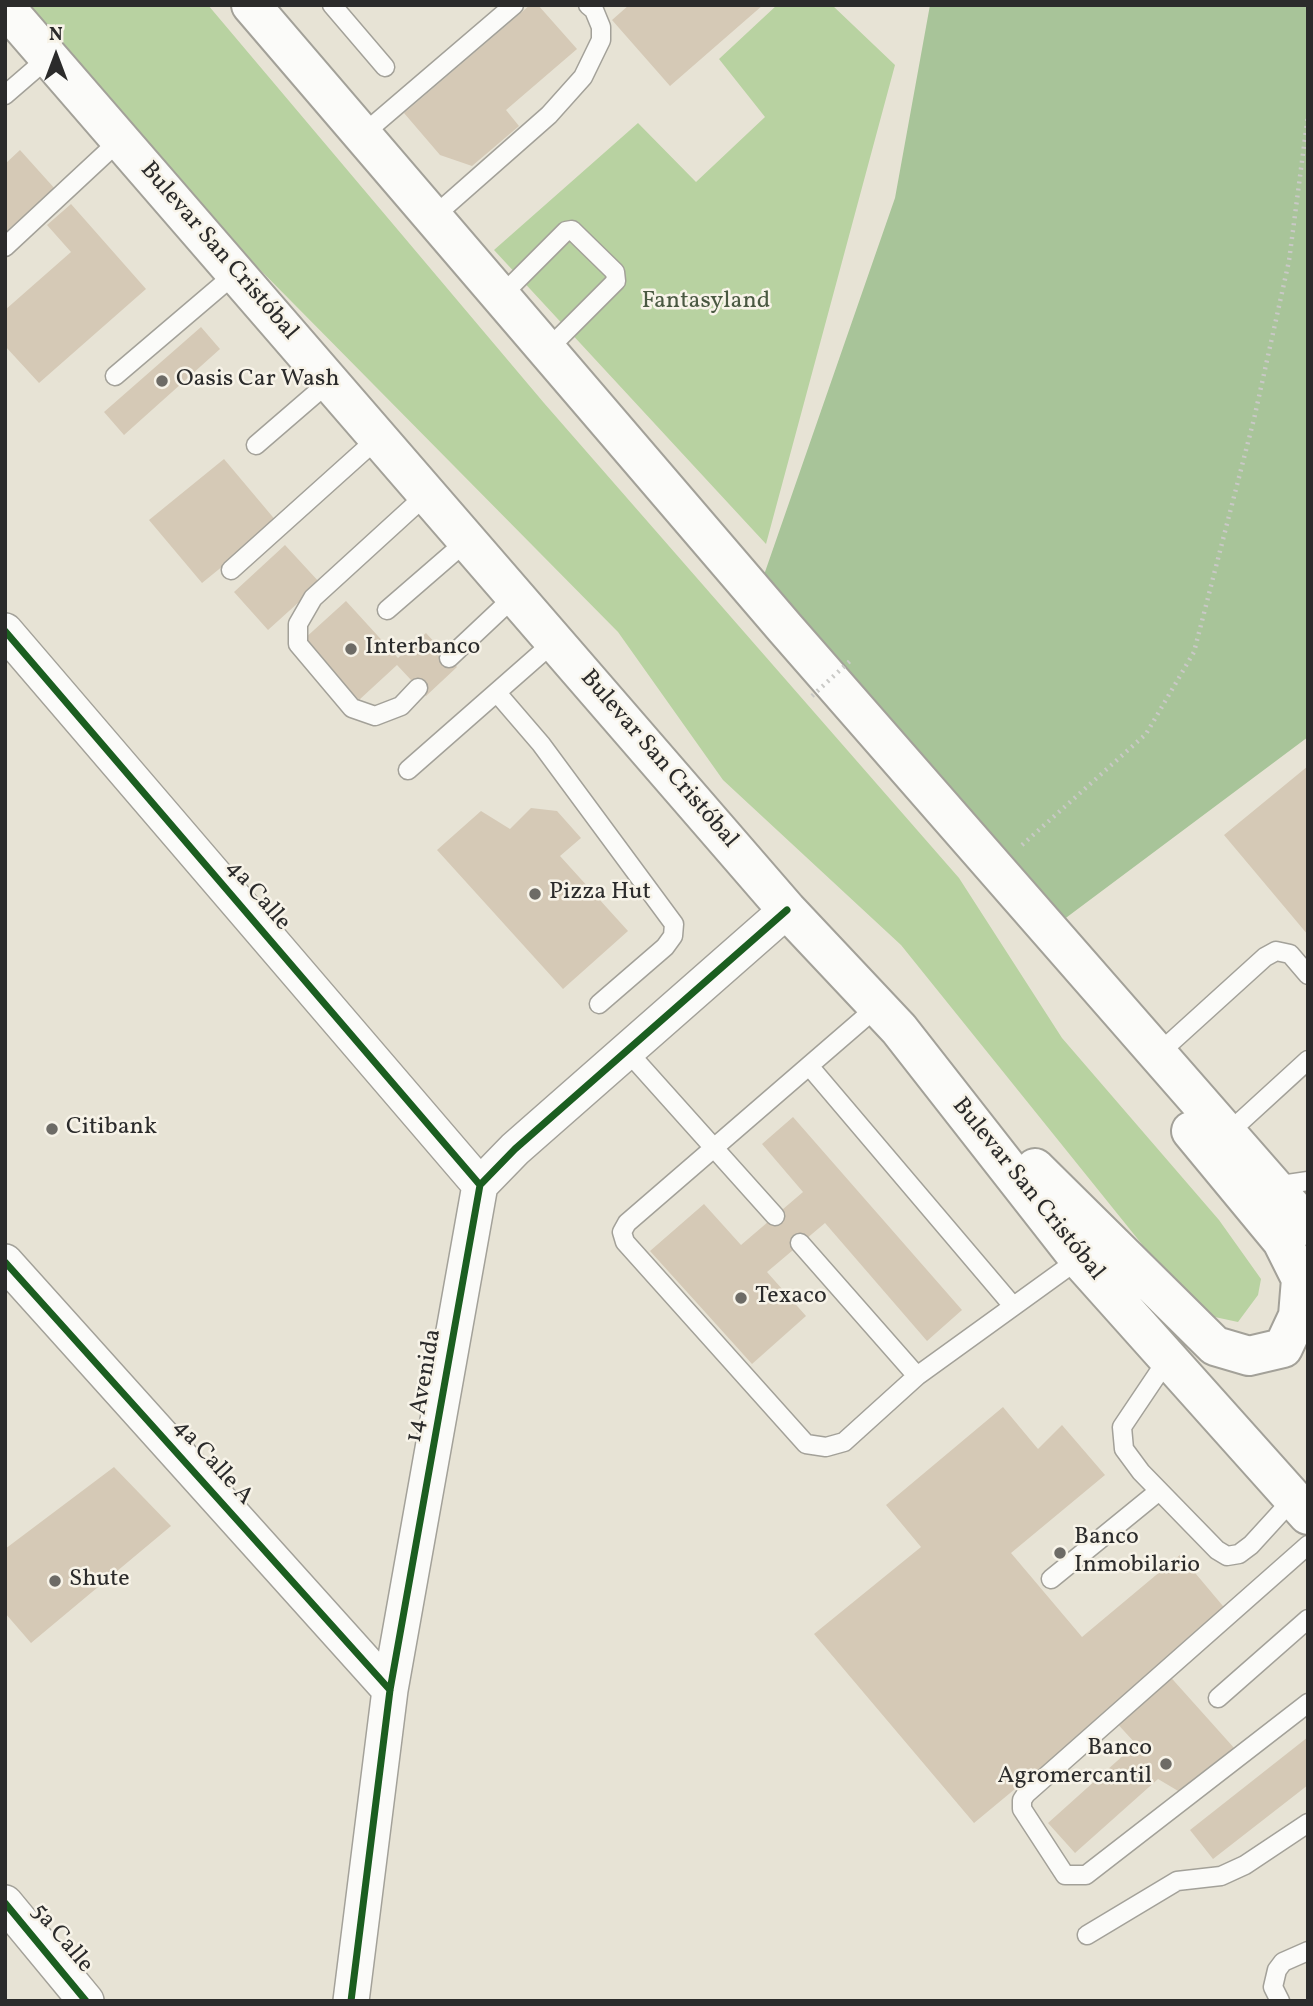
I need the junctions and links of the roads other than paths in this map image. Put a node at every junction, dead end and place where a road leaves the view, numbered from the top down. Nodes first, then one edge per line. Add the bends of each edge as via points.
1 (251, 5) edge
2 (332, 5) edge
3 (514, 5) edge
4 (588, 5) edge
5 (5, 7) edge
6 (49, 57) junction
7 (385, 67) dead end
8 (5, 95) edge
9 (362, 135) junction
10 (120, 140) junction
11 (432, 218) junction
12 (5, 247) edge
13 (236, 273) junction
14 (500, 296) junction
15 (547, 350) junction
16 (115, 376) dead end
17 (330, 382) junction
18 (378, 438) junction
19 (256, 445) dead end
20 (427, 494) junction
21 (469, 539) junction
22 (231, 570) dead end
23 (516, 595) junction
24 (387, 610) dead end
25 (5, 631) edge
26 (555, 640) junction
27 (449, 658) dead end
28 (418, 688) dead end
29 (498, 694) junction
30 (408, 770) dead end
31 (986, 857) junction
32 (787, 910) junction
33 (1308, 975) edge
34 (598, 1004) dead end
35 (888, 1018) junction
36 (628, 1052) junction
37 (1158, 1054) junction
38 (1308, 1060) edge
39 (810, 1067) junction
40 (1227, 1134) junction
41 (716, 1148) junction
42 (1291, 1183) edge
43 (480, 1185) junction
44 (775, 1216) dead end
45 (1308, 1226) edge
46 (800, 1243) dead end
47 (1079, 1259) junction
48 (5, 1262) edge
49 (1013, 1306) junction
50 (1167, 1360) junction
51 (918, 1376) junction
52 (1159, 1491) junction
53 (1301, 1507) edge
54 (1308, 1545) edge
55 (1051, 1579) dead end
56 (1308, 1619) edge
57 (390, 1690) junction
58 (1218, 1698) dead end
59 (1308, 1703) edge
60 (1308, 1823) edge
61 (5, 1902) edge
62 (1087, 1935) dead end
63 (1308, 1951) edge
64 (86, 2001) edge
65 (351, 2001) edge
66 (1280, 2001) edge

1 - 9 main road
2 - 7 lane
3 - 9 lane
4 - 11 lane via 601,27 601,40 583,77 549,115
5 - 6 main road, Bulevar San Cristóbal
6 - 8 lane
6 - 10 main road, Bulevar San Cristóbal
9 - 11 main road
10 - 12 lane
10 - 13 main road, Bulevar San Cristóbal
11 - 14 main road
13 - 16 lane
13 - 17 main road, Bulevar San Cristóbal
14 - 15 main road
14 - 15 lane via 561,233 572,230 615,272 616,281
15 - 31 main road
17 - 18 main road, Bulevar San Cristóbal
17 - 19 lane
18 - 20 main road, Bulevar San Cristóbal
18 - 22 lane
20 - 21 main road, Bulevar San Cristóbal
20 - 28 lane via 313,598 298,624 298,643 352,708 375,716 401,706
21 - 23 main road, Bulevar San Cristóbal
21 - 24 lane
23 - 26 main road, Bulevar San Cristóbal
23 - 27 lane
25 - 43 street, 4a Calle
26 - 29 lane
26 - 32 main road, Bulevar San Cristóbal
29 - 30 lane
29 - 34 lane via 541,744 674,924 665,947
31 - 35 main road via 1111,1035 1282,1241 1301,1279 1298,1316 1283,1348 1249,1356 1215,1346
31 - 37 main road
32 - 35 main road, Bulevar San Cristóbal
32 - 36 street
33 - 37 lane via 1290,954 1276,951
35 - 39 lane
35 - 47 main road, Bulevar San Cristóbal
36 - 41 lane
36 - 43 street
37 - 40 main road
38 - 40 lane
39 - 41 lane
39 - 49 lane
40 - 42 main road
41 - 44 lane
41 - 51 lane via 627,1223 622,1232 625,1242 806,1444 826,1447 844,1442
42 - 45 main road
43 - 57 street, 14 Avenida
46 - 51 lane
47 - 49 lane
47 - 50 main road, Bulevar San Cristóbal
48 - 57 street, 4a Calle A
49 - 51 lane
50 - 52 lane via 1122,1427 1124,1449
50 - 53 main road, Bulevar San Cristóbal
52 - 53 lane via 1227,1556 1239,1554
52 - 55 lane
54 - 59 lane via 1026,1794 1022,1809 1065,1875 1086,1875
56 - 58 lane
57 - 65 street, 14 Avenida
60 - 62 lane via 1245,1865 1221,1875 1177,1881
61 - 64 street, 5a Calle
63 - 66 lane via 1283,1962 1277,1970 1273,1987

